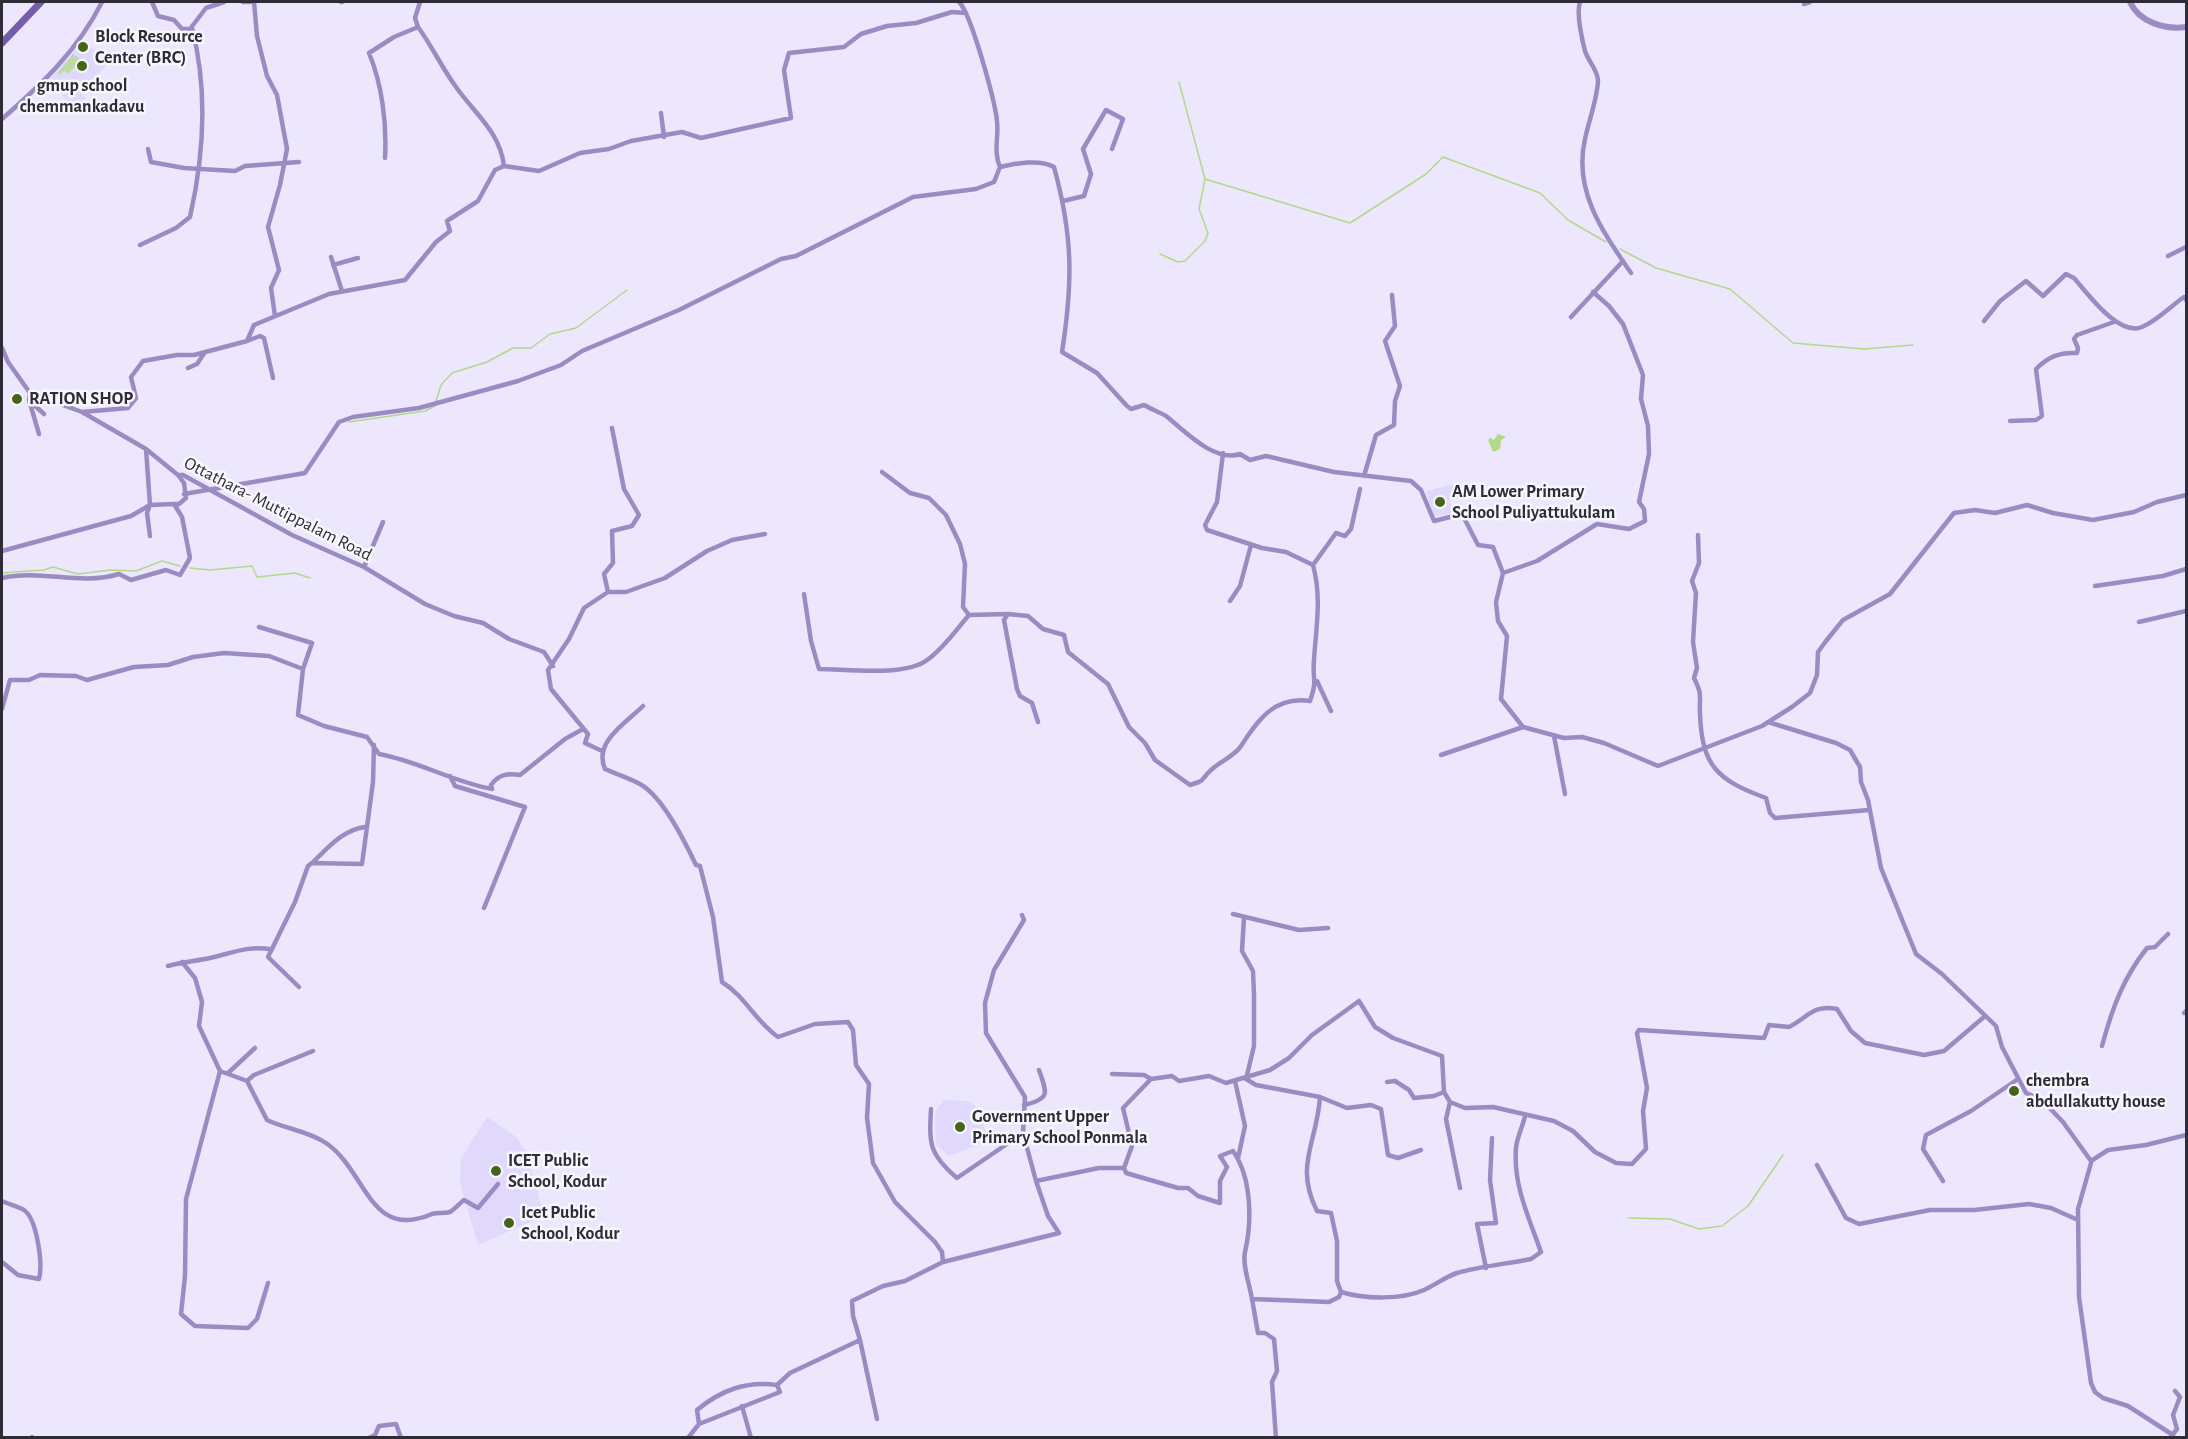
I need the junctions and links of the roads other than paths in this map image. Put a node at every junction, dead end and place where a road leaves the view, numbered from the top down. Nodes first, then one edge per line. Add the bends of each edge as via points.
1 (41, 2) edge
2 (102, 2) edge
3 (152, 2) edge
4 (224, 2) edge
5 (243, 2) edge
6 (254, 2) edge
7 (420, 2) edge
8 (959, 2) edge
9 (1580, 2) edge
10 (2130, 2) edge
11 (966, 13) junction
12 (418, 27) junction
13 (2187, 27) edge
14 (192, 28) junction
15 (2, 43) edge
16 (661, 113) dead end
17 (2, 119) edge
18 (664, 137) junction
19 (148, 149) dead end
20 (1112, 149) dead end
21 (385, 158) dead end
22 (299, 162) dead end
23 (284, 163) junction
24 (504, 166) junction
25 (199, 167) junction
26 (1000, 167) junction
27 (1064, 201) junction
28 (140, 245) dead end
29 (2187, 247) edge
30 (2168, 256) dead end
31 (331, 257) dead end
32 (358, 258) dead end
33 (1623, 261) junction
34 (333, 265) junction
35 (1631, 273) dead end
36 (342, 291) junction
37 (1593, 292) junction
38 (1392, 295) dead end
39 (2187, 300) edge
40 (275, 316) junction
41 (1571, 317) dead end
42 (1984, 321) dead end
43 (2114, 322) junction
44 (247, 341) junction
45 (2, 348) edge
46 (205, 352) junction
47 (8, 362) junction
48 (2, 367) edge
49 (188, 368) dead end
50 (273, 378) dead end
51 (30, 393) junction
52 (29, 400) junction
53 (81, 412) junction
54 (44, 414) dead end
55 (2010, 421) dead end
56 (612, 428) dead end
57 (39, 434) dead end
58 (146, 449) junction
59 (1223, 453) junction
60 (882, 472) dead end
61 (178, 475) junction
62 (1364, 476) junction
63 (208, 488) junction
64 (1359, 489) dead end
65 (184, 494) junction
66 (2187, 495) edge
67 (174, 504) junction
68 (150, 505) junction
69 (383, 522) dead end
70 (765, 534) dead end
71 (1698, 535) dead end
72 (150, 536) dead end
73 (1251, 545) junction
74 (2, 551) edge
75 (1313, 566) junction
76 (364, 567) junction
77 (2187, 569) edge
78 (1503, 573) junction
79 (2, 578) edge
80 (2095, 586) dead end
81 (608, 592) junction
82 (804, 594) dead end
83 (1230, 601) dead end
84 (2187, 611) edge
85 (1008, 614) junction
86 (969, 615) junction
87 (2139, 622) dead end
88 (259, 627) dead end
89 (553, 666) junction
90 (303, 669) junction
91 (1316, 679) junction
92 (643, 706) dead end
93 (2, 709) edge
94 (1331, 711) dead end
95 (1038, 722) dead end
96 (1768, 722) junction
97 (1523, 727) junction
98 (583, 729) dead end
99 (1554, 736) junction
100 (374, 745) junction
101 (1702, 750) junction
102 (602, 751) junction
103 (1441, 755) dead end
104 (450, 776) junction
105 (1564, 794) dead end
106 (1869, 810) junction
107 (365, 827) junction
108 (312, 863) junction
109 (484, 908) dead end
110 (1233, 914) dead end
111 (1022, 915) dead end
112 (1244, 917) junction
113 (1328, 928) dead end
114 (2168, 934) dead end
115 (270, 949) junction
116 (182, 962) junction
117 (168, 966) dead end
118 (299, 987) dead end
119 (1984, 1017) junction
120 (2102, 1046) dead end
121 (255, 1048) dead end
122 (314, 1051) dead end
123 (1039, 1070) dead end
124 (220, 1071) junction
125 (228, 1073) junction
126 (1112, 1074) dead end
127 (1151, 1078) junction
128 (1246, 1079) junction
129 (2018, 1079) junction
130 (247, 1081) junction
131 (1235, 1081) junction
132 (1387, 1082) dead end
133 (1444, 1092) junction
134 (1320, 1097) junction
135 (1450, 1102) junction
136 (1024, 1105) junction
137 (931, 1109) dead end
138 (1526, 1116) junction
139 (1023, 1133) junction
140 (2187, 1135) edge
141 (1492, 1138) dead end
142 (1421, 1150) dead end
143 (1238, 1158) junction
144 (2091, 1163) dead end
145 (1817, 1165) dead end
146 (1124, 1168) junction
147 (1036, 1181) junction
148 (1943, 1181) dead end
149 (498, 1184) dead end
150 (1460, 1188) dead end
151 (2, 1201) edge
152 (2078, 1220) junction
153 (2, 1262) edge
154 (943, 1262) junction
155 (1486, 1268) junction
156 (268, 1283) dead end
157 (1341, 1292) junction
158 (1252, 1299) junction
159 (860, 1340) junction
160 (777, 1385) junction
161 (2175, 1391) dead end
162 (742, 1406) junction
163 (878, 1419) dead end
164 (699, 1424) junction
165 (2172, 1436) edge
166 (369, 1437) edge
167 (401, 1437) edge
168 (688, 1437) edge
169 (751, 1437) edge
170 (1276, 1437) edge

1 - 15 main road
2 - 17 street via 89,28 65,59
3 - 14 street via 161,18 174,20 182,29
4 - 14 street via 206,8
5 - 6 street
6 - 23 street via 257,36 267,76 277,95 287,149
7 - 12 street via 415,18
8 - 11 street
9 - 33 street via 1586,52 1598,79 1583,148 1583,185 1593,214
10 - 13 street via 2151,23
11 - 18 street via 952,12 916,23 886,26 861,34 844,47 789,53 784,70 791,118 701,138 682,132
11 - 26 street via 997,118 996,156
12 - 21 street via 369,53 380,96
12 - 24 street via 456,87 487,123 502,152
14 - 25 street via 202,96
16 - 18 street
18 - 24 street via 579,153 539,171
19 - 25 street via 151,162
20 - 27 street via 1123,119 1106,110 1083,149 1091,168 1084,196
22 - 23 street
23 - 25 street via 245,166 235,171
23 - 40 street via 268,227 279,270 271,288
24 - 36 street via 495,170 478,201 447,220 450,231 405,280
25 - 28 street via 190,217
26 - 27 street via 1054,167
26 - 63 street via 994,182 976,189 913,197 796,256 781,259 679,310 582,351 561,365 465,398 339,422 305,473
27 - 59 street via 1071,256 1062,352 1096,373 1131,409 1144,405 1163,415 1196,443
29 - 30 street
31 - 34 street
32 - 34 street
33 - 35 street
33 - 37 street
34 - 36 street
36 - 40 street
37 - 41 street
37 - 78 street via 1623,324 1642,375 1641,399 1648,426 1649,454 1639,502 1645,521 1629,529 1597,524 1537,561
38 - 62 street via 1395,326 1385,341 1400,386 1394,425 1376,435
39 - 43 street via 2184,297 2141,328 2127,328
40 - 44 street via 254,325
42 - 43 street via 2000,301 2026,281 2043,296 2066,274
43 - 55 street via 2077,335 2077,353 2053,356 2036,369 2042,417
44 - 46 street
44 - 50 street via 264,338
45 - 47 street
46 - 49 street via 197,364
46 - 53 street via 143,362 131,377 135,398 128,408
47 - 48 street
47 - 51 street
51 - 52 street
51 - 53 street, Ottathara- Muttippalam Road
52 - 54 street
52 - 57 street
53 - 58 street, Ottathara- Muttippalam Road
56 - 81 street via 624,489 639,515 632,526 612,531 614,563 604,574
58 - 61 street, Ottathara- Muttippalam Road
58 - 68 street
59 - 62 street via 1240,454 1250,460 1276,457
59 - 73 street via 1217,502 1206,530
60 - 86 street via 910,493 929,498 946,514 965,564 963,607
61 - 63 street, Ottathara- Muttippalam Road
61 - 65 street via 184,483
62 - 78 street via 1411,481 1421,490 1434,521 1462,513 1478,545 1493,547
63 - 65 street
63 - 76 street, Ottathara- Muttippalam Road via 292,535
64 - 75 street via 1351,529 1346,536 1336,533
65 - 67 street via 186,498
66 - 96 street via 2093,520 2026,505 1995,513 1954,513 1890,594 1843,620 1818,652 1818,675 1810,693
67 - 68 street
67 - 79 street via 182,517 190,558 180,575 166,570 130,580 119,574 98,580 36,574
68 - 72 street
68 - 74 street via 131,516
69 - 76 street
70 - 81 street via 732,540 706,551 665,578 626,592
71 - 101 street via 1699,563 1692,581 1696,593 1693,642 1697,668 1694,678 1702,695
73 - 75 street via 1286,552
73 - 83 street via 1240,586
75 - 91 street via 1319,600 1313,666
76 - 89 street, Ottathara- Muttippalam Road via 425,604 483,623 509,639 544,652
77 - 80 street
78 - 97 street via 1496,602 1497,621 1507,636 1501,699
81 - 89 street via 584,608
82 - 86 street via 819,669 911,667 926,661
84 - 87 street
85 - 86 street
85 - 91 street via 1028,616 1043,629 1064,635 1068,652 1108,684 1130,727 1155,760 1190,784 1201,781 1235,753 1262,716 1296,699 1310,701
85 - 95 street via 1004,620 1017,689 1020,696 1032,703
88 - 90 street via 312,644
89 - 102 street via 548,670 551,689 588,734 585,742
90 - 93 street via 269,656 225,653 193,657 168,666 134,667 87,680 40,675 29,680 10,680
90 - 100 street via 298,715 367,737
91 - 94 street
92 - 102 street via 614,733
96 - 101 street
96 - 106 street via 1850,750 1860,767
97 - 99 street
97 - 103 street
98 - 104 street via 520,775 508,773 496,779 492,789
99 - 101 street via 1604,743 1658,766
99 - 105 street
100 - 104 street via 379,754
100 - 107 street via 373,782
101 - 106 street via 1732,784 1766,798 1775,818
102 - 154 street via 600,758 605,768 652,794 700,866 713,917 722,982 735,990 757,1019 778,1037 815,1024 848,1022 853,1030 856,1065 869,1084 867,1118 873,1162 895,1202 942,1252
104 - 109 street via 455,786 525,807
106 - 119 street via 1881,868 1916,954
107 - 108 street via 346,833
107 - 108 street via 362,864
108 - 115 street
110 - 112 street
111 - 136 street via 1024,920 994,970 985,1003 986,1034 1025,1097
112 - 113 street via 1299,930
112 - 128 street via 1242,951 1253,970 1254,994 1254,1046
114 - 120 street via 2156,947 2147,948 2128,972
115 - 116 street via 226,951
115 - 118 street via 268,957
116 - 117 street
116 - 124 street via 195,978 202,1002 199,1026
119 - 129 street via 1996,1026
119 - 138 street via 1944,1051 1924,1055 1865,1043 1837,1010 1827,1007 1789,1027 1769,1025 1764,1038 1639,1030 1636,1033 1647,1088 1643,1111 1646,1149 1632,1164 1616,1163 1595,1152 1573,1131 1554,1121
121 - 125 street
122 - 130 street
123 - 136 street via 1045,1097
124 - 125 street
124 - 156 street via 186,1199 181,1314 195,1326 248,1328 257,1319
125 - 130 street
126 - 127 street
127 - 131 street via 1172,1076 1179,1081 1209,1076 1226,1083
127 - 146 street via 1123,1108 1132,1146
128 - 131 street
128 - 133 street via 1289,1058 1312,1035 1359,1001 1375,1027 1442,1056
128 - 134 street via 1256,1085
129 - 140 street via 2026,1093 2041,1099 2063,1122 2091,1161 2108,1150
129 - 148 street via 1971,1112 1926,1135 1923,1149
130 - 149 street via 267,1120 326,1143 385,1215 404,1222 418,1220 450,1212 464,1200 478,1208
131 - 143 street via 1245,1126
132 - 133 street via 1395,1081 1414,1098
133 - 135 street
134 - 142 street via 1347,1108 1381,1109 1391,1158
134 - 157 street via 1305,1175 1308,1194 1317,1211 1331,1213
135 - 138 street via 1466,1108 1493,1107
135 - 150 street via 1446,1119
136 - 139 street
137 - 139 street via 929,1142 957,1178
138 - 155 street via 1516,1145 1516,1169 1527,1218 1541,1252 1531,1259
139 - 147 street
141 - 155 street via 1490,1180 1496,1223 1476,1224
143 - 146 street via 1233,1151 1220,1156 1227,1167 1220,1181 1220,1203 1188,1188 1126,1173
143 - 158 street via 1250,1223 1245,1252
144 - 152 street via 2080,1197
145 - 152 street via 1845,1218 1859,1224 1930,1210 2029,1204 2051,1208
146 - 147 street via 1099,1168
147 - 154 street via 1048,1216 1059,1233
151 - 153 street via 24,1210 33,1219 39,1279 18,1275
152 - 165 street via 2082,1320 2095,1392 2147,1416
154 - 159 street via 852,1301
155 - 157 street via 1457,1273 1424,1290 1387,1298
157 - 158 street via 1329,1302
158 - 170 street via 1258,1333 1274,1339
159 - 160 street via 790,1373
159 - 163 street
160 - 162 street via 780,1392
160 - 164 street via 756,1382 727,1390 697,1410
161 - 165 street via 2180,1397 2173,1415 2177,1429
162 - 164 street
162 - 169 street
164 - 168 street
166 - 167 street via 379,1426 396,1424

